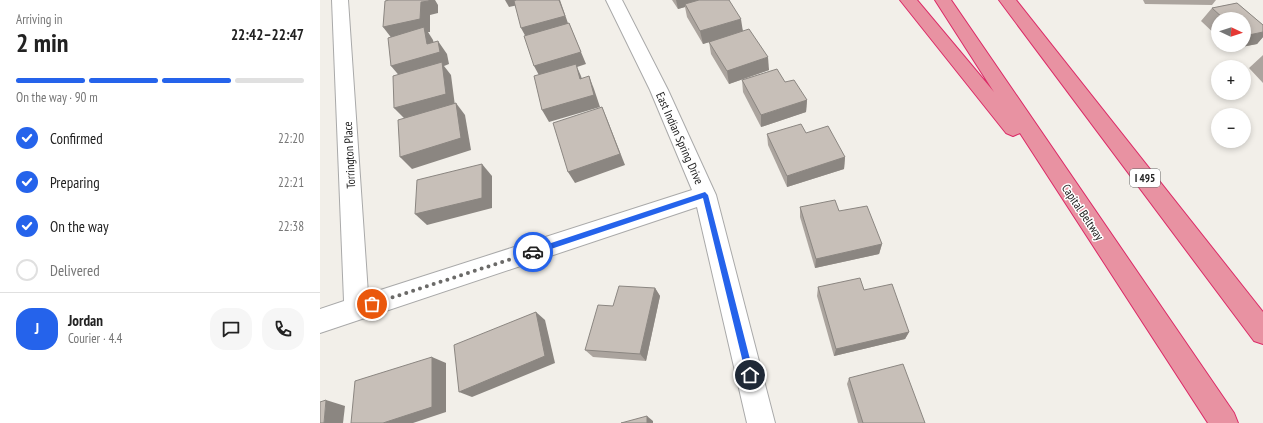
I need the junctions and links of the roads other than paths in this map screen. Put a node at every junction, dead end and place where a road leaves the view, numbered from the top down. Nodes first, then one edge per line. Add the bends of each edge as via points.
1 (340, 0) edge
2 (614, 0) edge
3 (908, 0) edge
4 (943, 0) edge
5 (1007, 0) edge
6 (1012, 0) edge
7 (1026, 25) junction
8 (705, 195) junction
9 (1091, 223) junction
10 (357, 310) junction
11 (320, 321) edge
12 (1263, 332) edge
13 (761, 423) edge
14 (1224, 423) edge

1 - 10 street, Torrington Place
2 - 8 street, East Indian Spring Drive via 659,90
3 - 9 highway
4 - 9 highway, Capital Beltway
5 - 7 highway, I 495
6 - 7 highway
7 - 12 highway, I 495
8 - 10 street
8 - 13 street, East Indian Spring Drive
9 - 14 highway, Capital Beltway
10 - 11 street

